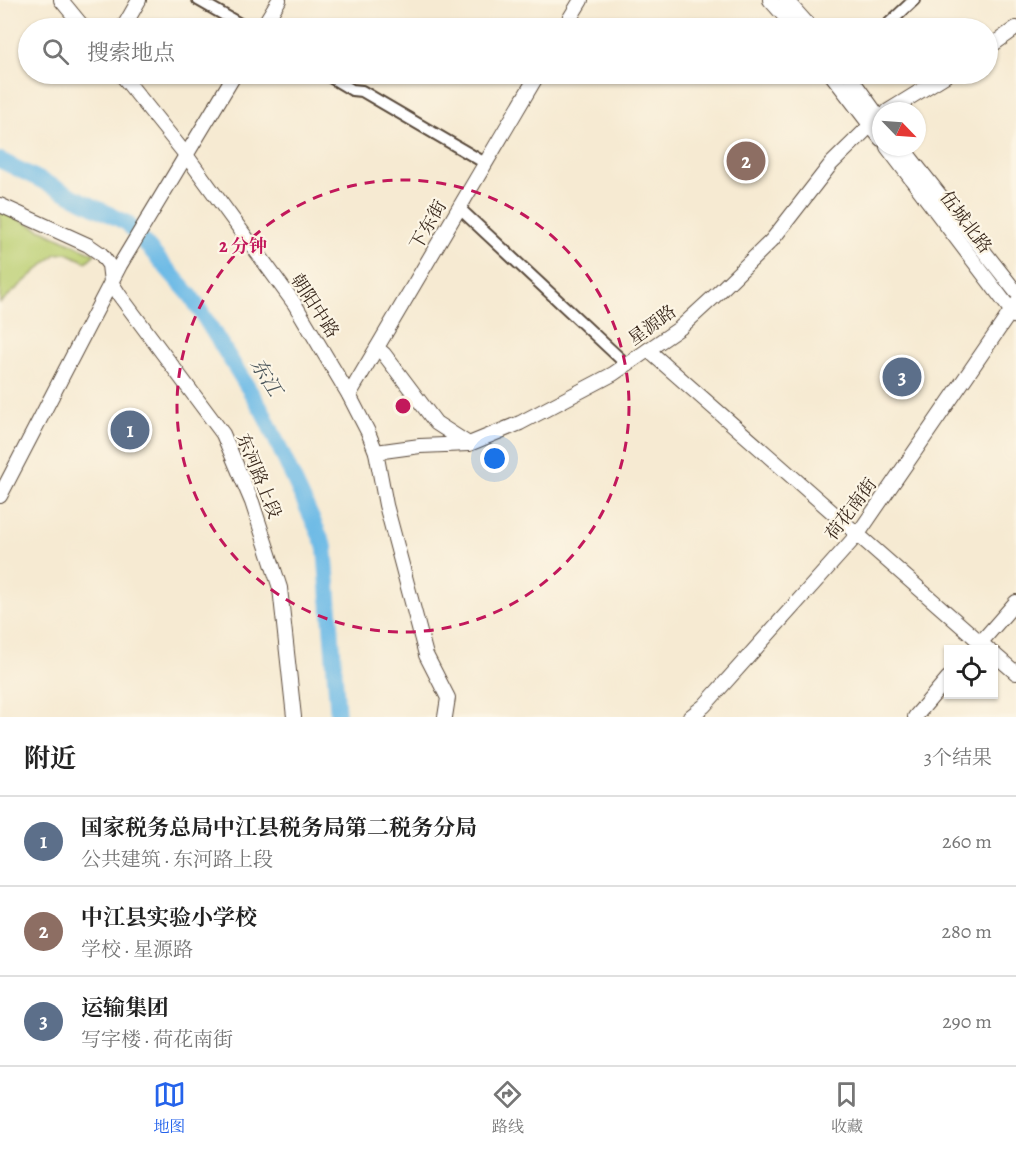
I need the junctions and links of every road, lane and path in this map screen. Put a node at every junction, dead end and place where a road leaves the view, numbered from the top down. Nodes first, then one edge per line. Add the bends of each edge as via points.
1 (61, 0) edge
2 (139, 0) edge
3 (198, 0) edge
4 (279, 0) edge
5 (581, 0) edge
6 (770, 0) edge
7 (786, 0) edge
8 (914, 0) edge
9 (76, 18) edge
10 (129, 18) edge
11 (230, 18) edge
12 (268, 18) edge
13 (570, 18) edge
14 (786, 18) edge
15 (802, 18) edge
16 (895, 18) edge
17 (1016, 28) edge
18 (998, 40) edge
19 (129, 84) edge
20 (229, 84) edge
21 (342, 84) edge
22 (532, 84) edge
23 (842, 84) edge
24 (855, 84) edge
25 (933, 84) edge
26 (905, 102) edge
27 (872, 107) edge
28 (872, 111) edge
29 (872, 126) edge
30 (186, 155) junction
31 (894, 156) edge
32 (909, 156) edge
33 (485, 164) junction
34 (0, 205) edge
35 (459, 208) junction
36 (111, 282) junction
37 (1016, 292) edge
38 (1014, 311) edge
39 (377, 348) junction
40 (648, 350) junction
41 (627, 365) junction
42 (349, 395) junction
43 (469, 444) junction
44 (376, 452) junction
45 (0, 496) edge
46 (858, 534) junction
47 (1016, 602) edge
48 (979, 645) edge
49 (983, 645) edge
50 (998, 658) edge
51 (1016, 673) edge
52 (944, 683) edge
53 (294, 717) edge
54 (445, 717) edge
55 (690, 717) edge
56 (915, 717) edge

1 - 9 street
2 - 10 street
3 - 11 street
4 - 12 street
5 - 13 street
6 - 14 street
7 - 15 street
8 - 16 street
17 - 18 street
19 - 30 street, 朝阳中路
20 - 30 street
21 - 33 street via 362,91
22 - 33 street, 下东街
23 - 28 street
24 - 27 street
25 - 26 street, 星源路
29 - 40 street, 星源路 via 831,164 772,240 680,328
30 - 36 street
30 - 42 street, 朝阳中路 via 294,303
31 - 38 street, 伍城北路
32 - 37 street, 伍城北路
33 - 35 street, 下东街
34 - 36 street, 东河路上段 via 88,244 109,265
35 - 39 street, 下东街
35 - 41 street
36 - 45 street
36 - 53 street, 东河路上段 via 223,434 252,502 280,588
38 - 46 street, 荷花南街
39 - 42 street, 下东街
39 - 43 street via 436,423
40 - 41 street, 星源路
40 - 46 street
41 - 43 street, 星源路 via 520,423
42 - 44 street, 朝阳中路
43 - 44 street, 星源路
44 - 54 street, 朝阳中路 via 426,655 448,698
46 - 48 street
46 - 55 street, 荷花南街
47 - 49 street
50 - 51 street
52 - 56 street

